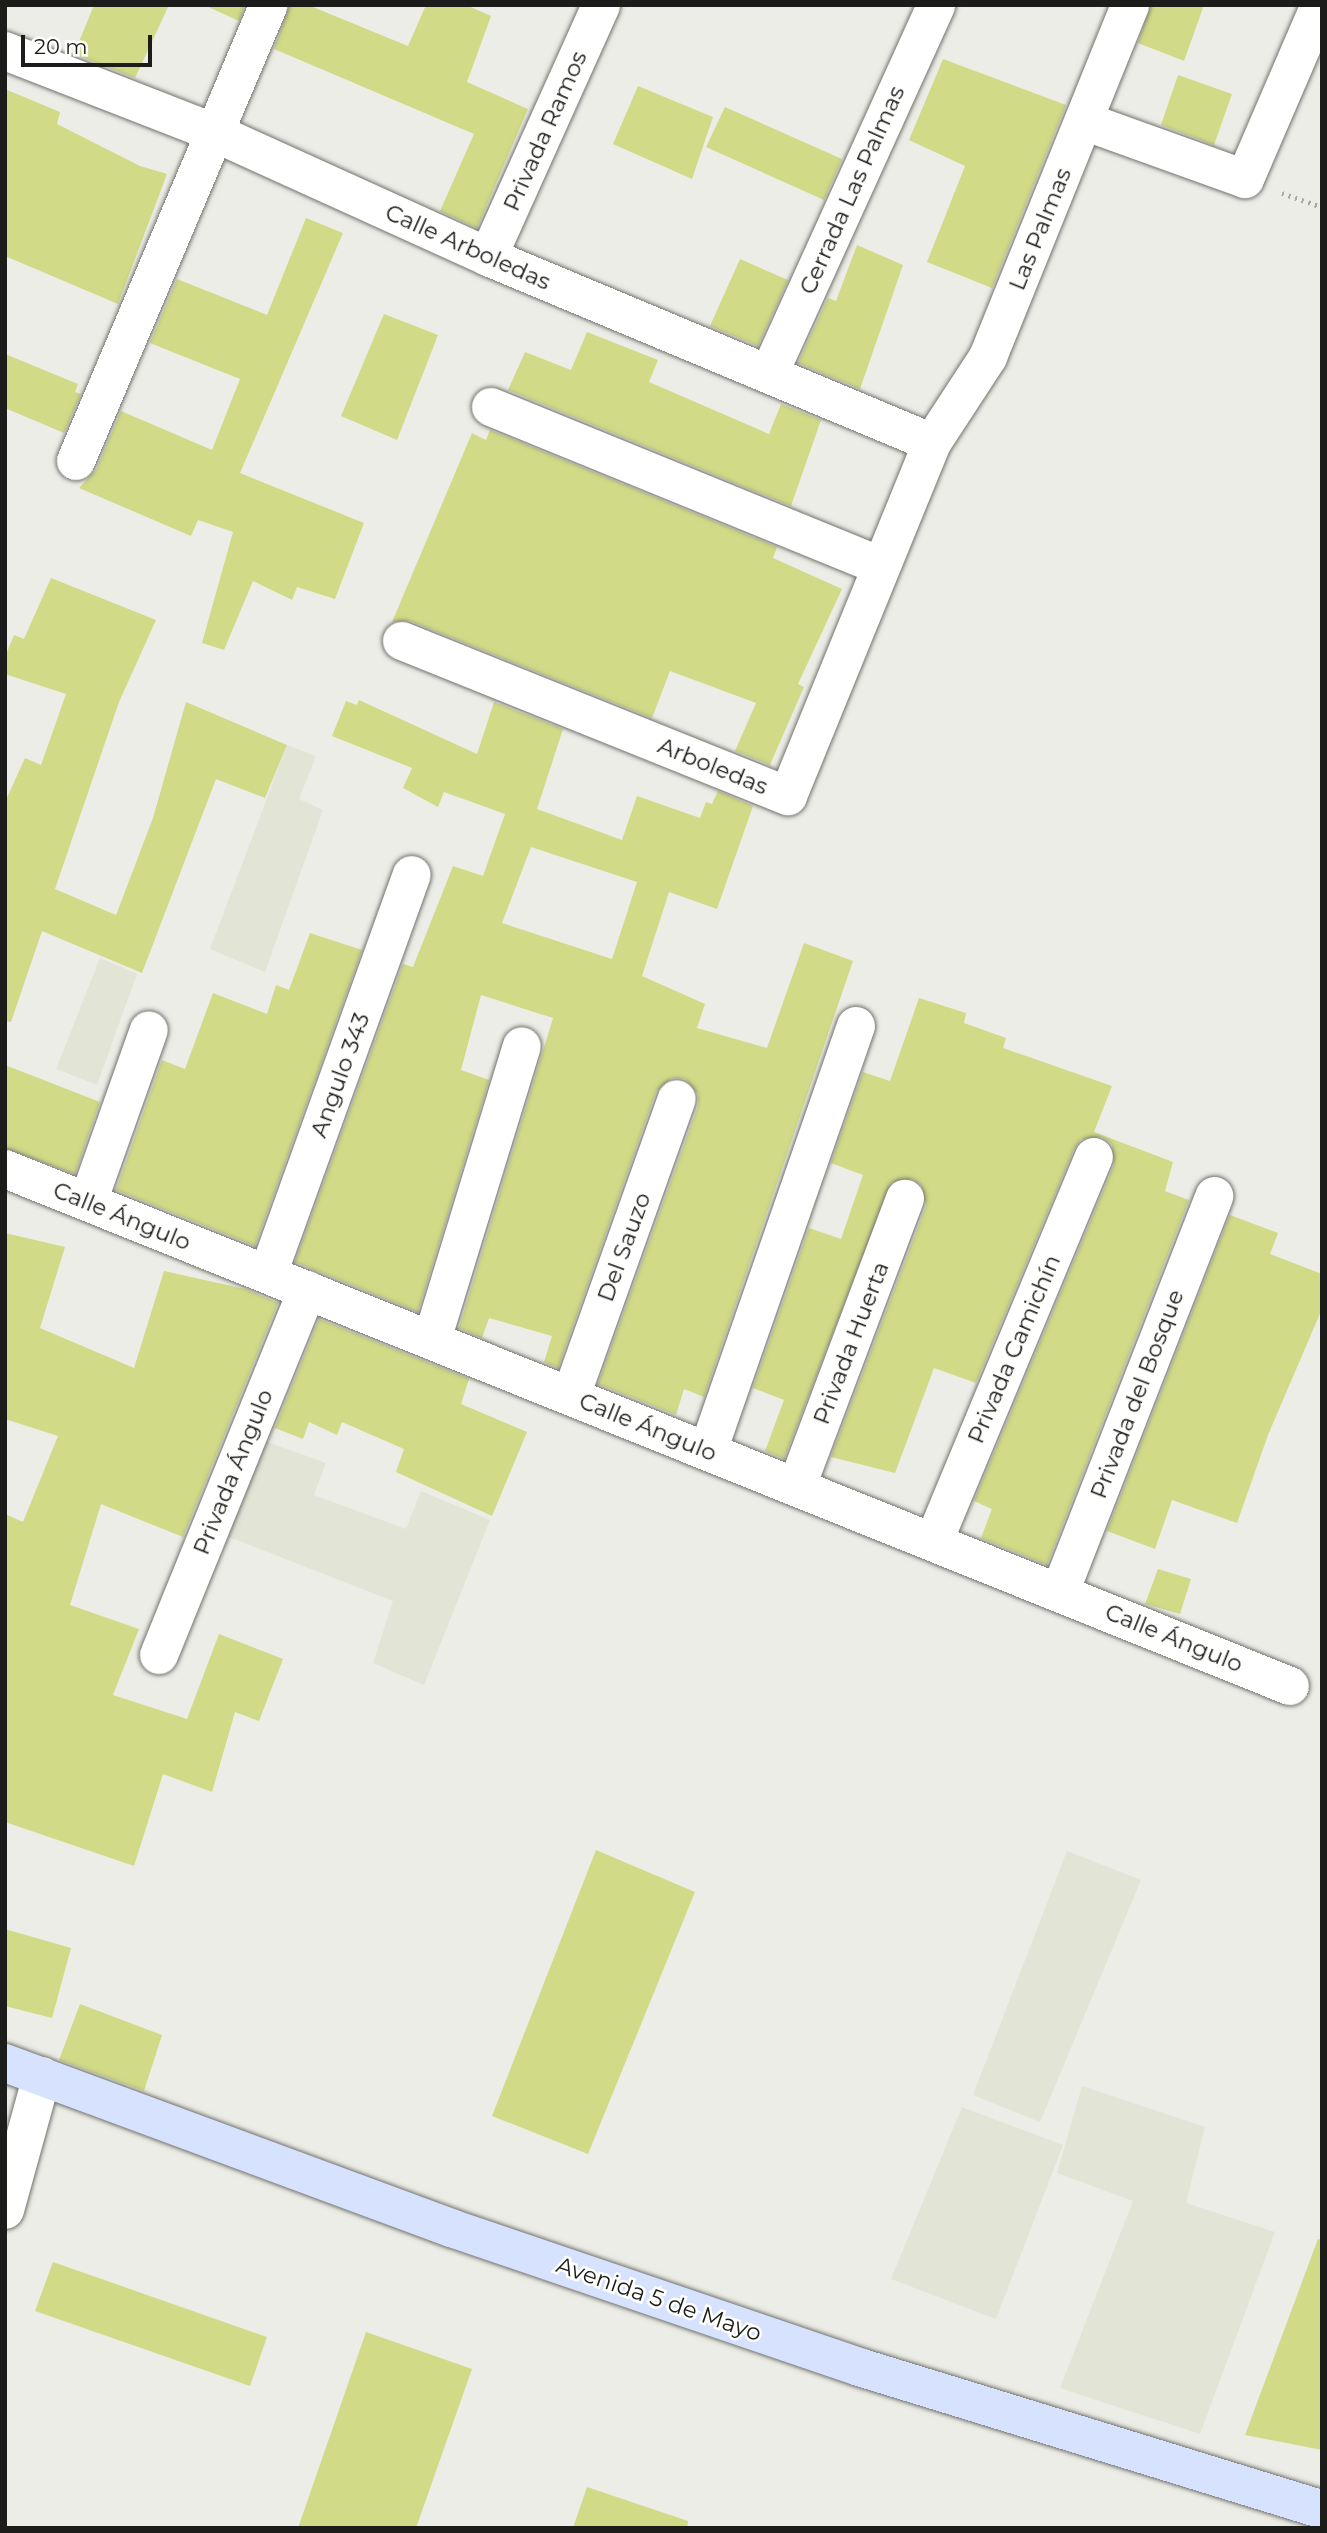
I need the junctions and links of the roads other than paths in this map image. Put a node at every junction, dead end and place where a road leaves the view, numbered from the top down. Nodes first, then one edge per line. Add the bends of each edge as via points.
1 (269, 5) edge
2 (601, 5) edge
3 (936, 5) edge
4 (1130, 5) edge
5 (1320, 5) edge
6 (5, 51) edge
7 (1084, 121) junction
8 (213, 132) junction
9 (488, 257) junction
10 (769, 374) junction
11 (491, 407) dead end
12 (932, 443) junction
13 (76, 461) dead end
14 (880, 566) junction
15 (402, 641) dead end
16 (412, 875) dead end
17 (856, 1026) dead end
18 (149, 1030) dead end
19 (522, 1046) dead end
20 (677, 1099) dead end
21 (1094, 1157) dead end
22 (5, 1169) edge
23 (1214, 1196) dead end
24 (905, 1199) dead end
25 (88, 1202) junction
26 (268, 1274) junction
27 (307, 1290) junction
28 (432, 1340) junction
29 (571, 1396) junction
30 (708, 1451) junction
31 (797, 1486) junction
32 (934, 1541) junction
33 (1060, 1592) junction
34 (159, 1655) dead end
35 (1290, 1686) dead end
36 (5, 2063) edge
37 (42, 2076) junction
38 (5, 2210) edge
39 (1322, 2509) edge

1 - 8 street
2 - 9 street, Privada Ramos
3 - 10 street, Cerrada Las Palmas
4 - 7 street, Las Palmas
5 - 7 street via 1245,179
6 - 8 street, Calle Arboledas
7 - 12 street, Las Palmas via 988,357
8 - 9 street, Calle Arboledas
8 - 13 street
9 - 10 street, Calle Arboledas
10 - 12 street, Calle Arboledas
11 - 14 street
12 - 14 street, Arboledas
14 - 15 street, Arboledas via 788,796
16 - 26 street, Angulo 343
17 - 30 street
18 - 25 street
19 - 28 street
20 - 29 street, Del Sauzo
21 - 32 street, Privada Camichín
22 - 25 street, Calle Ángulo
23 - 33 street, Privada del Bosque
24 - 31 street, Privada Huerta
25 - 26 street, Calle Ángulo
26 - 27 street, Calle Ángulo
27 - 28 street, Calle Ángulo
27 - 34 street, Privada Ángulo
28 - 29 street, Calle Ángulo
29 - 30 street, Calle Ángulo
30 - 31 street, Calle Ángulo
31 - 32 street, Calle Ángulo
32 - 33 street, Calle Ángulo
33 - 35 street, Calle Ángulo
36 - 37 main road, Avenida 5 de Mayo
37 - 38 street
37 - 39 main road, Avenida 5 de Mayo via 451,2228 845,2362

